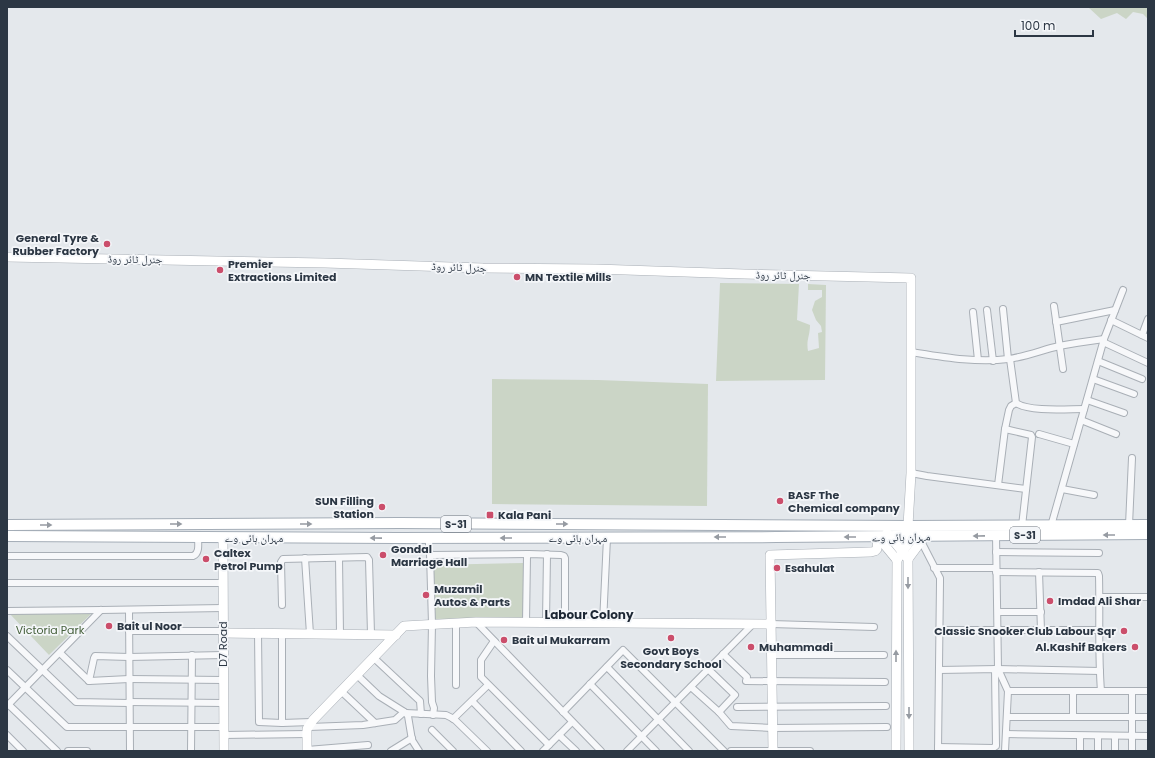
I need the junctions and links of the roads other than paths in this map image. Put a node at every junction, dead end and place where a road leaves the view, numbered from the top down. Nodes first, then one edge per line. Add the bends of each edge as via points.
1 (7, 257) edge
2 (1122, 290) dead end
3 (1054, 306) dead end
4 (1003, 309) dead end
5 (987, 310) dead end
6 (1115, 310) junction
7 (973, 312) dead end
8 (1148, 319) edge
9 (1111, 320) junction
10 (1056, 322) junction
11 (1145, 337) edge
12 (1103, 340) junction
13 (1059, 346) junction
14 (911, 352) junction
15 (1009, 359) junction
16 (978, 360) junction
17 (993, 360) junction
18 (1098, 361) junction
19 (1148, 363) edge
20 (1063, 369) dead end
21 (1093, 379) junction
22 (1142, 379) dead end
23 (1134, 394) dead end
24 (1087, 400) junction
25 (1016, 403) junction
26 (1084, 409) junction
27 (1124, 413) dead end
28 (1081, 420) junction
29 (1005, 428) junction
30 (1039, 434) dead end
31 (1116, 434) dead end
32 (1074, 444) junction
33 (1132, 458) dead end
34 (911, 473) junction
35 (998, 486) junction
36 (1026, 489) junction
37 (1062, 489) junction
38 (1094, 494) dead end
39 (356, 524) junction
40 (7, 525) edge
41 (881, 525) junction
42 (1129, 525) junction
43 (1148, 525) edge
44 (908, 526) junction
45 (921, 526) junction
46 (1022, 526) junction
47 (1051, 526) junction
48 (1148, 534) edge
49 (7, 536) edge
50 (996, 536) junction
51 (198, 537) junction
52 (878, 537) junction
53 (890, 537) junction
54 (223, 538) junction
55 (356, 538) junction
56 (429, 538) junction
57 (607, 538) junction
58 (920, 538) junction
59 (996, 552) junction
60 (1099, 553) dead end
61 (430, 554) junction
62 (528, 554) junction
63 (547, 554) junction
64 (7, 556) edge
65 (902, 557) junction
66 (305, 558) junction
67 (339, 558) junction
68 (934, 568) junction
69 (996, 570) junction
70 (1039, 572) junction
71 (7, 583) edge
72 (223, 583) junction
73 (1100, 597) junction
74 (1148, 598) edge
75 (282, 605) dead end
76 (223, 608) junction
77 (101, 610) junction
78 (128, 610) junction
79 (7, 611) edge
80 (998, 612) junction
81 (1041, 612) junction
82 (476, 622) junction
83 (526, 622) junction
84 (546, 622) junction
85 (456, 623) junction
86 (565, 623) junction
87 (603, 623) junction
88 (432, 624) junction
89 (753, 624) junction
90 (771, 624) junction
91 (874, 627) dead end
92 (940, 630) junction
93 (997, 630) junction
94 (1041, 630) junction
95 (1100, 630) junction
96 (129, 631) junction
97 (223, 632) junction
98 (258, 633) junction
99 (282, 634) junction
100 (310, 634) junction
101 (340, 634) junction
102 (371, 634) junction
103 (396, 635) junction
104 (7, 636) edge
105 (494, 641) junction
106 (60, 653) junction
107 (723, 654) junction
108 (192, 655) junction
109 (223, 655) junction
110 (772, 655) junction
111 (884, 655) dead end
112 (129, 657) junction
113 (374, 658) junction
114 (607, 667) junction
115 (708, 669) junction
116 (997, 669) junction
117 (7, 670) edge
118 (939, 670) junction
119 (43, 671) junction
120 (1100, 671) junction
121 (357, 675) junction
122 (129, 679) junction
123 (192, 680) junction
124 (223, 680) junction
125 (89, 681) junction
126 (772, 681) junction
127 (885, 682) dead end
128 (590, 684) junction
129 (456, 685) dead end
130 (488, 685) junction
131 (691, 687) junction
132 (26, 688) junction
133 (341, 691) junction
134 (1008, 691) junction
135 (1073, 691) junction
136 (1101, 691) junction
137 (1132, 691) junction
138 (1148, 691) edge
139 (472, 701) junction
140 (192, 702) junction
141 (676, 702) junction
142 (129, 703) junction
143 (223, 703) junction
144 (8, 705) edge
145 (886, 706) dead end
146 (737, 707) dead end
147 (772, 707) junction
148 (563, 712) junction
149 (719, 712) junction
150 (405, 713) junction
151 (421, 714) junction
152 (433, 715) junction
153 (1008, 717) junction
154 (1073, 717) junction
155 (1131, 717) junction
156 (1148, 717) edge
157 (454, 719) junction
158 (658, 719) junction
159 (572, 722) junction
160 (282, 723) junction
161 (374, 723) junction
162 (130, 727) junction
163 (192, 727) junction
164 (309, 728) junction
165 (772, 728) junction
166 (887, 728) dead end
167 (432, 730) dead end
168 (224, 731) junction
169 (1006, 734) junction
170 (7, 735) edge
171 (559, 735) junction
172 (642, 736) junction
173 (1080, 736) junction
174 (1098, 736) junction
175 (1115, 736) junction
176 (1132, 736) junction
177 (1148, 736) edge
178 (412, 738) junction
179 (368, 745) dead end
180 (549, 745) junction
181 (938, 749) edge
182 (23, 751) edge
183 (57, 751) edge
184 (68, 751) edge
185 (87, 751) edge
186 (130, 751) edge
187 (192, 751) edge
188 (224, 751) edge
189 (307, 751) edge
190 (391, 751) edge
191 (419, 751) edge
192 (453, 751) edge
193 (487, 751) edge
194 (521, 751) edge
195 (543, 751) edge
196 (576, 751) edge
197 (601, 751) edge
198 (627, 751) edge
199 (656, 751) edge
200 (689, 751) edge
201 (724, 751) edge
202 (731, 751) edge
203 (772, 751) edge
204 (810, 751) edge
205 (896, 751) edge
206 (909, 751) edge
207 (1006, 751) edge
208 (1080, 751) edge
209 (1098, 751) edge
210 (1115, 751) edge
211 (1132, 751) edge

1 - 14 street, جنرل ٹائر روڈ via 911,278
2 - 6 street
3 - 10 street
4 - 15 street
5 - 17 street
6 - 9 street
6 - 10 street
7 - 16 street
8 - 11 street
9 - 11 street
9 - 12 street
10 - 13 street
12 - 13 street
12 - 18 street
12 - 19 street
13 - 15 street
13 - 20 street
14 - 16 street
14 - 34 street
15 - 17 street
15 - 25 street
16 - 17 street
18 - 21 street
18 - 22 street
21 - 23 street
21 - 24 street
24 - 26 street
24 - 27 street
25 - 26 street via 1038,408
25 - 29 street via 1009,410
26 - 28 street
28 - 31 street
28 - 32 street
29 - 35 street
29 - 36 street via 1032,437
30 - 32 street
32 - 37 street
33 - 42 street
34 - 35 street
34 - 44 street
35 - 36 street
36 - 46 street
37 - 38 street
37 - 47 street
40 -> 39 main road, مہران ہائی وے / S-31
39 -> 41 main road, مہران ہائی وے / S-31
39 - 55 main road
41 - 44 main road, مہران ہائی وے / S-31
41 - 53 street
42 - 43 main road, مہران ہائی وے / S-31
42 - 47 main road, مہران ہائی وے / S-31
44 - 45 main road, مہران ہائی وے / S-31
45 - 46 main road, مہران ہائی وے / S-31
45 - 58 street
46 - 47 main road, مہران ہائی وے / S-31
48 -> 50 main road, مہران ہائی وے / S-31
49 - 51 main road, مہران ہائی وے / S-31
50 -> 58 main road, مہران ہائی وے / S-31
50 - 59 street
51 - 54 main road, مہران ہائی وے / S-31
51 - 64 street via 198,552 193,556
52 - 53 main road, مہران ہائی وے / S-31
52 -> 57 main road, مہران ہائی وے / S-31
52 - 65 street
52 - 90 street via 877,549 872,552 770,555
53 - 58 main road, مہران ہائی وے / S-31
53 - 65 street
54 - 55 main road, مہران ہائی وے / S-31
54 - 72 street, D7 Road
56 -> 55 main road, مہران ہائی وے / S-31
57 -> 56 main road, مہران ہائی وے / S-31
56 - 61 street
57 - 87 street
58 - 65 street
58 - 68 street
59 - 60 street
59 - 69 street
61 - 62 street
61 - 88 street
62 - 63 street
62 - 83 street
63 - 84 street
63 - 86 street via 561,555 565,558
205 -> 65 street
65 -> 206 street
66 - 67 street
66 - 75 street via 282,560
66 - 100 street
67 - 101 street
67 - 102 street via 367,557 369,560
68 - 69 street
68 - 92 street via 940,578
69 - 70 street
69 - 80 street
70 - 73 street via 1098,573
70 - 81 street
71 - 72 street
72 - 76 street, D7 Road
73 - 74 street
73 - 95 street
76 - 78 street
76 - 97 street, D7 Road
77 - 78 street
77 - 79 street
77 - 106 street
78 - 96 street
80 - 81 street
80 - 93 street
81 - 94 street
82 - 83 street
82 - 85 street
82 - 105 street
83 - 84 street
84 - 86 street
85 - 88 street
85 - 129 street
86 - 87 street
87 - 89 street
88 - 103 street via 404,626
88 - 152 street
89 - 90 street
89 - 107 street
90 - 91 street
90 - 110 street
92 - 93 street
92 - 118 street
93 - 94 street
93 - 116 street
94 - 95 street
95 - 120 street
96 - 97 street
96 - 112 street
97 - 98 street
97 - 109 street, D7 Road
98 - 99 street
98 - 160 street via 259,722
99 - 100 street
99 - 160 street
100 - 101 street
101 - 102 street
102 - 103 street
103 - 113 street
104 - 119 street
105 - 130 street via 481,660 481,677
105 - 148 street
106 - 119 street
106 - 125 street
107 - 115 street
107 - 126 street via 747,677 746,681
108 - 109 street
108 - 112 street
108 - 123 street
109 - 124 street, D7 Road
110 - 111 street
110 - 126 street
112 - 122 street
112 - 125 street via 94,656
113 - 121 street
113 - 151 street via 420,702
114 - 128 street
114 - 141 street via 623,650
114 - 158 street
115 - 131 street
115 - 149 street via 735,695
116 - 118 street
116 - 120 street
116 - 134 street
116 - 181 street via 996,746
117 - 132 street
118 - 181 street
119 - 132 street
119 - 142 street via 76,702
120 - 136 street
121 - 133 street
121 - 150 street via 379,696
122 - 123 street
122 - 125 street
122 - 142 street
123 - 124 street
123 - 140 street
124 - 143 street, D7 Road
126 - 127 street
126 - 147 street
128 - 148 street
128 - 172 street
130 - 139 street
130 - 180 street
131 - 141 street
131 - 149 street
132 - 144 street
132 - 162 street via 67,727
133 - 161 street
133 - 164 street
134 - 135 street
134 - 153 street
135 - 136 street
135 - 154 street
136 - 137 street
137 - 138 street
137 - 155 street
139 - 157 street
139 - 194 street
140 - 142 street
140 - 143 street
140 - 163 street
141 - 158 street
141 - 201 street
142 - 162 street
143 - 168 street, D7 Road
144 - 183 street
145 - 147 street
146 - 147 street
147 - 165 street
148 - 159 street
149 - 165 street via 732,726
150 - 151 street
150 - 161 street via 395,720
150 - 178 street via 408,716
151 - 152 street
152 - 157 street via 446,715
153 - 154 street
153 - 169 street
154 - 155 street
155 - 156 street
155 - 176 street
157 - 193 street
158 - 172 street
158 - 200 street
159 - 171 street
159 - 197 street
160 - 164 street
161 - 164 street
162 - 163 street
162 - 186 street
163 - 168 street
163 - 187 street
164 - 168 street
164 - 189 street
165 - 166 street
165 - 203 street
167 - 192 street
168 - 188 street, D7 Road
169 - 173 street
169 - 207 street
170 - 182 street
171 - 180 street
171 - 196 street
172 - 198 street
172 - 199 street
173 - 174 street
173 - 208 street
174 - 175 street
174 - 209 street
175 - 176 street
175 - 210 street
176 - 177 street
176 - 211 street
178 - 190 street
178 - 191 street
179 - 189 street
180 - 195 street
184 - 185 street
202 - 203 street
203 - 204 street

